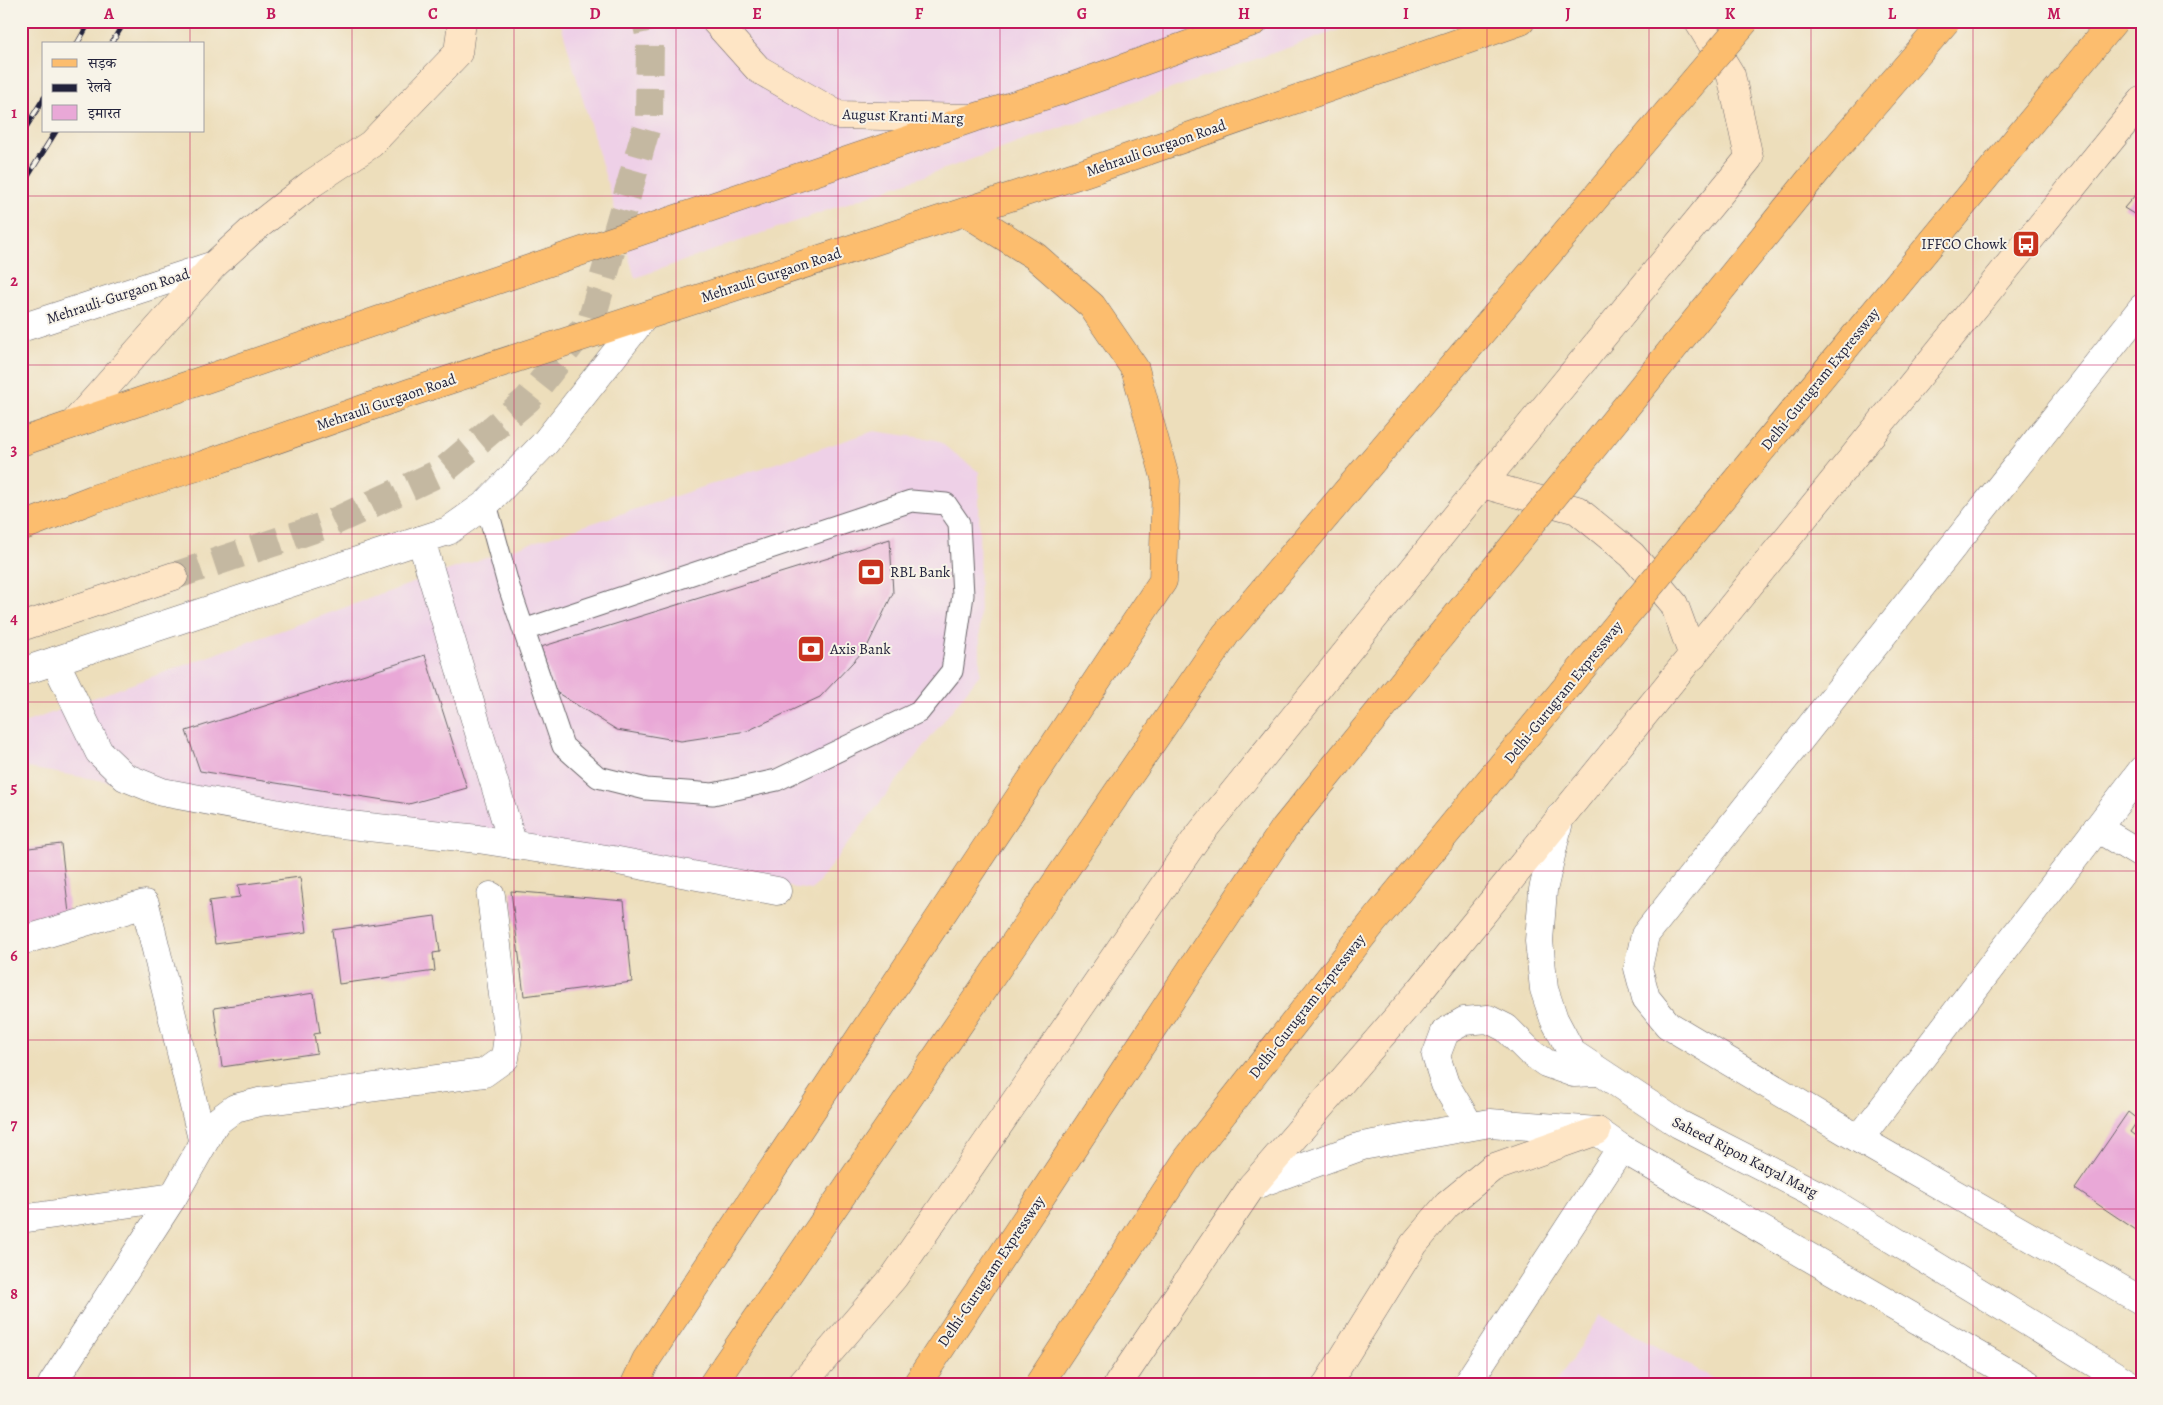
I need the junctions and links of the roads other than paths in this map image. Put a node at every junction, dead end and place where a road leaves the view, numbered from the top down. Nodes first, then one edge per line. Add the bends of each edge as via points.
1 (462, 21) edge
2 (715, 21) edge
3 (1216, 21) edge
4 (1255, 21) edge
5 (1521, 21) edge
6 (1698, 21) edge
7 (1745, 21) edge
8 (1946, 21) edge
9 (2114, 21) edge
10 (1183, 47) junction
11 (2142, 101) edge
12 (973, 118) junction
13 (965, 212) junction
14 (214, 265) junction
15 (2142, 308) edge
16 (644, 317) junction
17 (21, 328) edge
18 (73, 424) junction
19 (21, 442) edge
20 (1482, 484) junction
21 (486, 504) junction
22 (21, 527) edge
23 (421, 540) junction
24 (174, 576) tunnel mouth
25 (21, 627) edge
26 (524, 630) junction
27 (1693, 656) junction
28 (55, 661) junction
29 (21, 672) edge
30 (2142, 770) edge
31 (1560, 818) junction
32 (2097, 828) junction
33 (513, 844) junction
34 (2142, 855) edge
35 (777, 891) dead end
36 (491, 896) dead end
37 (21, 941) edge
38 (1600, 1071) junction
39 (1470, 1126) junction
40 (1597, 1131) junction
41 (1859, 1138) junction
42 (203, 1142) junction
43 (1621, 1148) junction
44 (1252, 1186) junction
45 (173, 1197) junction
46 (21, 1219) edge
47 (2142, 1301) edge
48 (719, 1375) edge
49 (52, 1384) edge
50 (635, 1384) edge
51 (802, 1384) edge
52 (917, 1384) edge
53 (1039, 1384) edge
54 (1118, 1384) edge
55 (1327, 1384) edge
56 (1467, 1384) edge
57 (2028, 1384) edge
58 (2128, 1384) edge

1 - 14 main road via 458,53 371,144 311,184
2 - 12 main road, August Kranti Marg via 758,69 838,115
3 - 10 street
4 - 10 main road
5 - 13 main road, Mehrauli Gurgaon Road
6 - 20 main road via 1731,75 1749,158
7 - 48 main road, bridge via 1226,634
8 - 52 main road, Delhi-Gurugram Expressway, bridge via 1818,169 1284,829
9 - 53 main road, Delhi-Gurugram Expressway, bridge via 1374,921 1188,1158
10 - 12 main road
11 - 27 main road
12 - 18 main road
13 - 16 main road, Mehrauli Gurgaon Road
13 - 50 main road via 1035,256 1092,306 1135,369 1166,481 1163,581 646,1360
14 - 17 street, Mehrauli-Gurgaon Road
14 - 18 main road
15 - 41 street via 1645,935 1638,968 1646,998 1668,1025
16 - 21 street via 545,443
16 - 22 main road, Mehrauli Gurgaon Road via 93,499
18 - 19 main road
20 - 27 main road via 1577,510 1632,555 1674,604
20 - 51 main road via 1196,838 894,1277
21 - 23 street via 448,531
21 - 26 lane
23 - 28 street
23 - 33 street
24 - 25 main road
26 - 26 lane via 563,746 598,777 646,788 713,794 777,780 919,712 952,671 963,595 959,523 946,504 911,501
27 - 31 main road
28 - 29 street
28 - 33 street via 100,752 125,777 155,789 323,822
30 - 32 street
31 - 38 street, Saheed Ripon Katyal Marg via 1543,890 1539,942 1544,989 1554,1019 1572,1053
31 - 44 main road via 1419,992
32 - 34 street
32 - 41 street
33 - 35 street
36 - 42 street via 508,1036 505,1058 484,1073 259,1102 235,1108 214,1123
37 - 42 street via 145,904
38 - 39 street via 1574,1073 1546,1063 1506,1028 1488,1019 1464,1021 1444,1032 1436,1056 1445,1084
38 - 58 street, Saheed Ripon Katyal Marg via 1679,1124 1830,1201
39 - 40 street via 1490,1123
39 - 44 street via 1362,1146
40 - 43 street
40 - 55 main road via 1492,1168 1446,1204 1414,1244
41 - 47 street
42 - 45 street
43 - 56 street
43 - 57 street
44 - 54 main road
45 - 46 street
45 - 49 street

